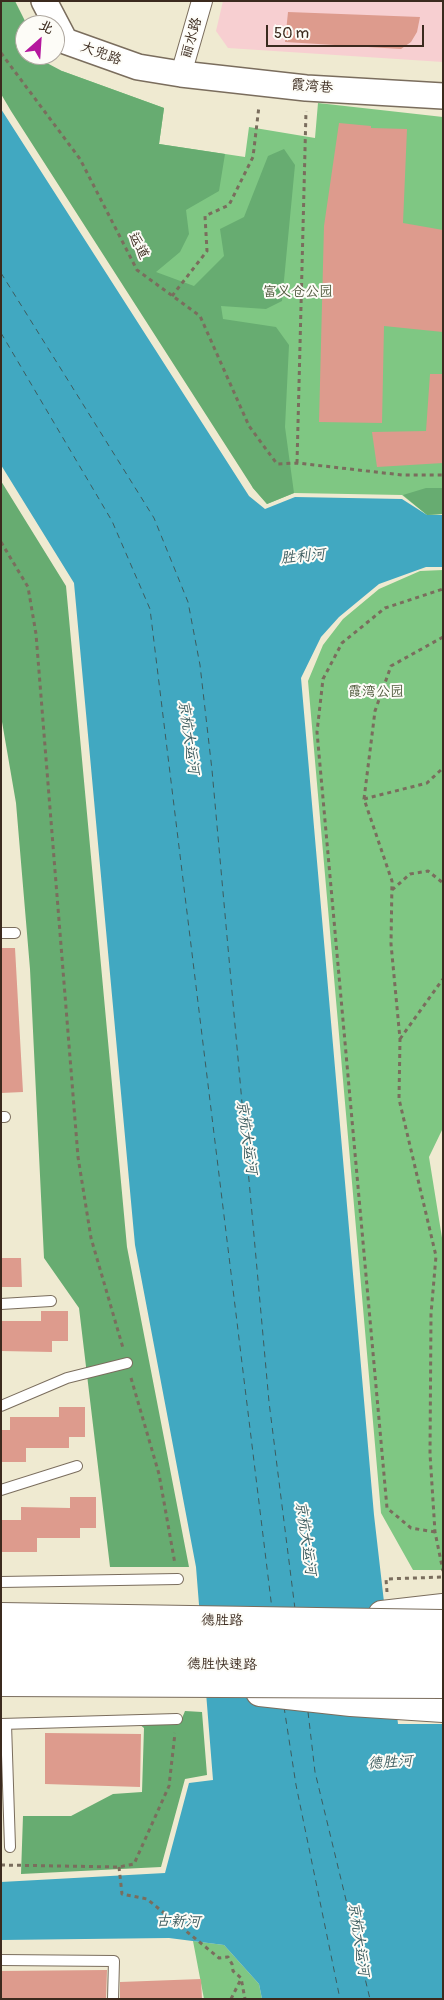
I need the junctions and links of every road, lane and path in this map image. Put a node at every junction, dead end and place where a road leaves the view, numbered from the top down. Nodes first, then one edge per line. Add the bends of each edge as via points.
1 (44, 1) edge
2 (202, 1) edge
3 (1, 53) edge
4 (181, 74) junction
5 (262, 83) junction
6 (306, 88) junction
7 (443, 96) edge
8 (172, 296) junction
9 (297, 463) junction
10 (443, 475) edge
11 (1, 542) edge
12 (443, 589) edge
13 (443, 637) edge
14 (443, 768) edge
15 (364, 799) junction
16 (443, 883) edge
17 (392, 890) junction
18 (1, 933) edge
19 (15, 933) dead end
20 (443, 979) edge
21 (400, 1039) junction
22 (51, 1301) dead end
23 (1, 1304) edge
24 (127, 1363) junction
25 (1, 1406) edge
26 (77, 1466) dead end
27 (1, 1490) edge
28 (435, 1532) junction
29 (443, 1571) edge
30 (443, 1576) edge
31 (178, 1579) joint
32 (1, 1582) edge
33 (387, 1597) dead end
34 (443, 1608) edge
35 (1, 1617) edge
36 (339, 1624) junction
37 (443, 1624) edge
38 (1, 1640) edge
39 (443, 1641) edge
40 (1, 1661) edge
41 (443, 1667) edge
42 (1, 1682) edge
43 (220, 1683) junction
44 (443, 1684) edge
45 (443, 1708) edge
46 (177, 1719) joint
47 (4, 1724) edge
48 (10, 1847) dead end
49 (1, 1865) edge
50 (119, 1867) junction
51 (1, 1960) edge
52 (241, 1978) junction
53 (114, 1999) edge
54 (231, 1999) edge
55 (245, 1999) edge

1 - 4 street, 大兜路 via 65,41 138,67
2 - 4 street, 丽水路
3 - 8 path, 运道 via 80,159 137,270
4 - 5 street, 霞湾巷
5 - 6 street, 霞湾巷
5 - 8 path via 253,157 229,205 205,216 207,251
6 - 7 street, 霞湾巷
6 - 9 path
8 - 9 path, 运道 via 200,316 249,426 277,464
9 - 10 path via 402,475
11 - 24 path via 28,587 36,634 78,1156 91,1238
12 - 28 path via 385,608 342,644 323,679 317,732 387,1508 411,1528
13 - 15 path via 391,666 375,711
14 - 15 path via 427,783
15 - 17 path via 392,880
16 - 17 path via 428,871 410,874
17 - 21 path via 390,944
18 - 19 lane
20 - 21 path
21 - 28 path via 399,1099 436,1256 430,1454
22 - 23 lane
24 - 25 lane via 66,1378
24 - 31 path via 159,1474
26 - 27 lane
28 - 29 path
30 - 33 path via 386,1579
31 - 32 lane
34 - 36 main road, bridge via 397,1612
35 - 36 main road, 德胜路, bridge
36 - 37 main road, 德胜路, bridge
38 - 39 main road, 德胜快速路, bridge
40 - 41 main road, 德胜快速路, bridge
42 - 43 main road, bridge
43 - 44 main road, bridge
43 - 45 main road, bridge via 273,1695
46 - 47 lane
46 - 50 path via 169,1786 134,1864
47 - 48 lane
49 - 50 path
50 - 52 path via 122,1894 147,1899 219,1958 228,1957 233,1971
51 - 53 lane via 114,1962
52 - 54 path
52 - 55 path

